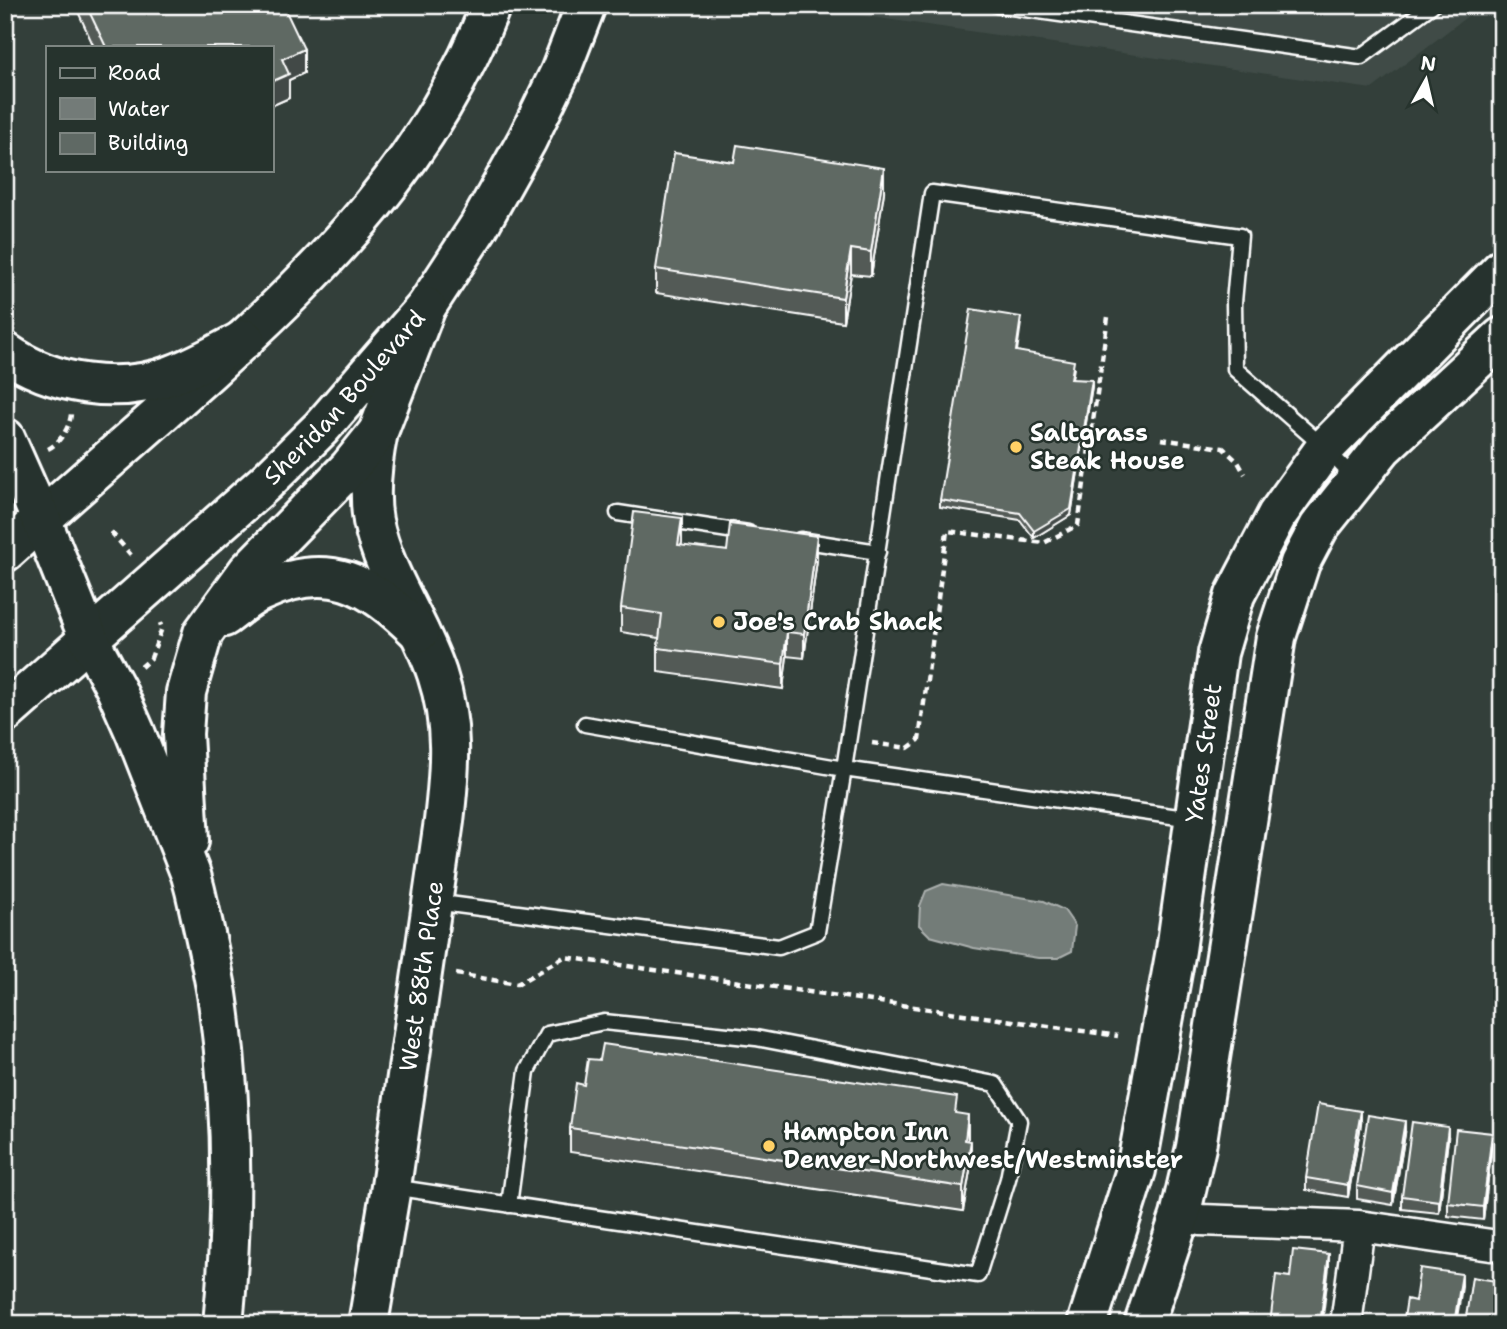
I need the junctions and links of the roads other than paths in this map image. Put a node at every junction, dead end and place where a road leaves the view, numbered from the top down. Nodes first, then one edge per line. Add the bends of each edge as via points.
1 (491, 5) edge
2 (586, 5) edge
3 (997, 5) edge
4 (1432, 5) edge
5 (1502, 269) edge
6 (426, 307) junction
7 (1502, 337) edge
8 (245, 339) junction
9 (5, 352) edge
10 (378, 432) junction
11 (22, 446) edge
12 (1325, 448) junction
13 (1356, 480) junction
14 (618, 513) dead end
15 (41, 519) junction
16 (5, 552) edge
17 (878, 552) junction
18 (419, 632) junction
19 (202, 633) junction
20 (89, 639) junction
21 (5, 713) edge
22 (585, 724) dead end
23 (844, 769) junction
24 (1194, 820) junction
25 (191, 875) junction
26 (432, 901) junction
27 (391, 1187) junction
28 (509, 1205) junction
29 (1180, 1216) junction
30 (1359, 1226) junction
31 (1491, 1245) dead end
32 (223, 1324) edge
33 (369, 1324) edge
34 (1087, 1324) edge
35 (1144, 1324) edge
36 (1346, 1324) edge

1 - 8 main road via 416,150 325,261
2 - 6 main road, Sheridan Boulevard via 527,140
3 - 4 lane via 1360,57
5 - 12 main road, Yates Street
6 - 10 main road
6 - 20 main road, Sheridan Boulevard via 321,428
7 - 13 main road via 1383,447
8 - 9 main road via 170,376 129,384 76,382
8 - 15 main road
10 - 18 main road, West 88th Place via 372,464 373,521 384,557
10 - 19 main road via 248,571
11 - 15 main road
12 - 13 lane
12 - 17 lane via 1235,369 1234,302 1240,236 932,193
12 - 24 main road, Yates Street via 1277,515 1235,595 1218,653
13 - 29 main road via 1319,527 1300,563 1276,637 1213,1045
14 - 17 lane
15 - 16 main road
15 - 20 main road
17 - 23 lane
18 - 19 main road via 374,593 351,582 319,576 291,580 258,593
18 - 26 main road, West 88th Place via 437,672 450,733
19 - 25 main road via 186,692 183,734
20 - 21 main road, Sheridan Boulevard
20 - 25 main road via 135,732
22 - 23 lane
23 - 24 lane
23 - 26 lane via 817,932 779,947
24 - 34 main road, Yates Street via 1136,1170
25 - 32 main road via 217,994 226,1083 230,1231
26 - 27 main road, West 88th Place
27 - 28 lane
27 - 33 main road, West 88th Place
28 - 28 lane via 978,1275 1009,1180 1019,1121 995,1084 756,1038 604,1022 547,1034 527,1072
29 - 30 street
29 - 35 main road
30 - 31 street
30 - 36 street

